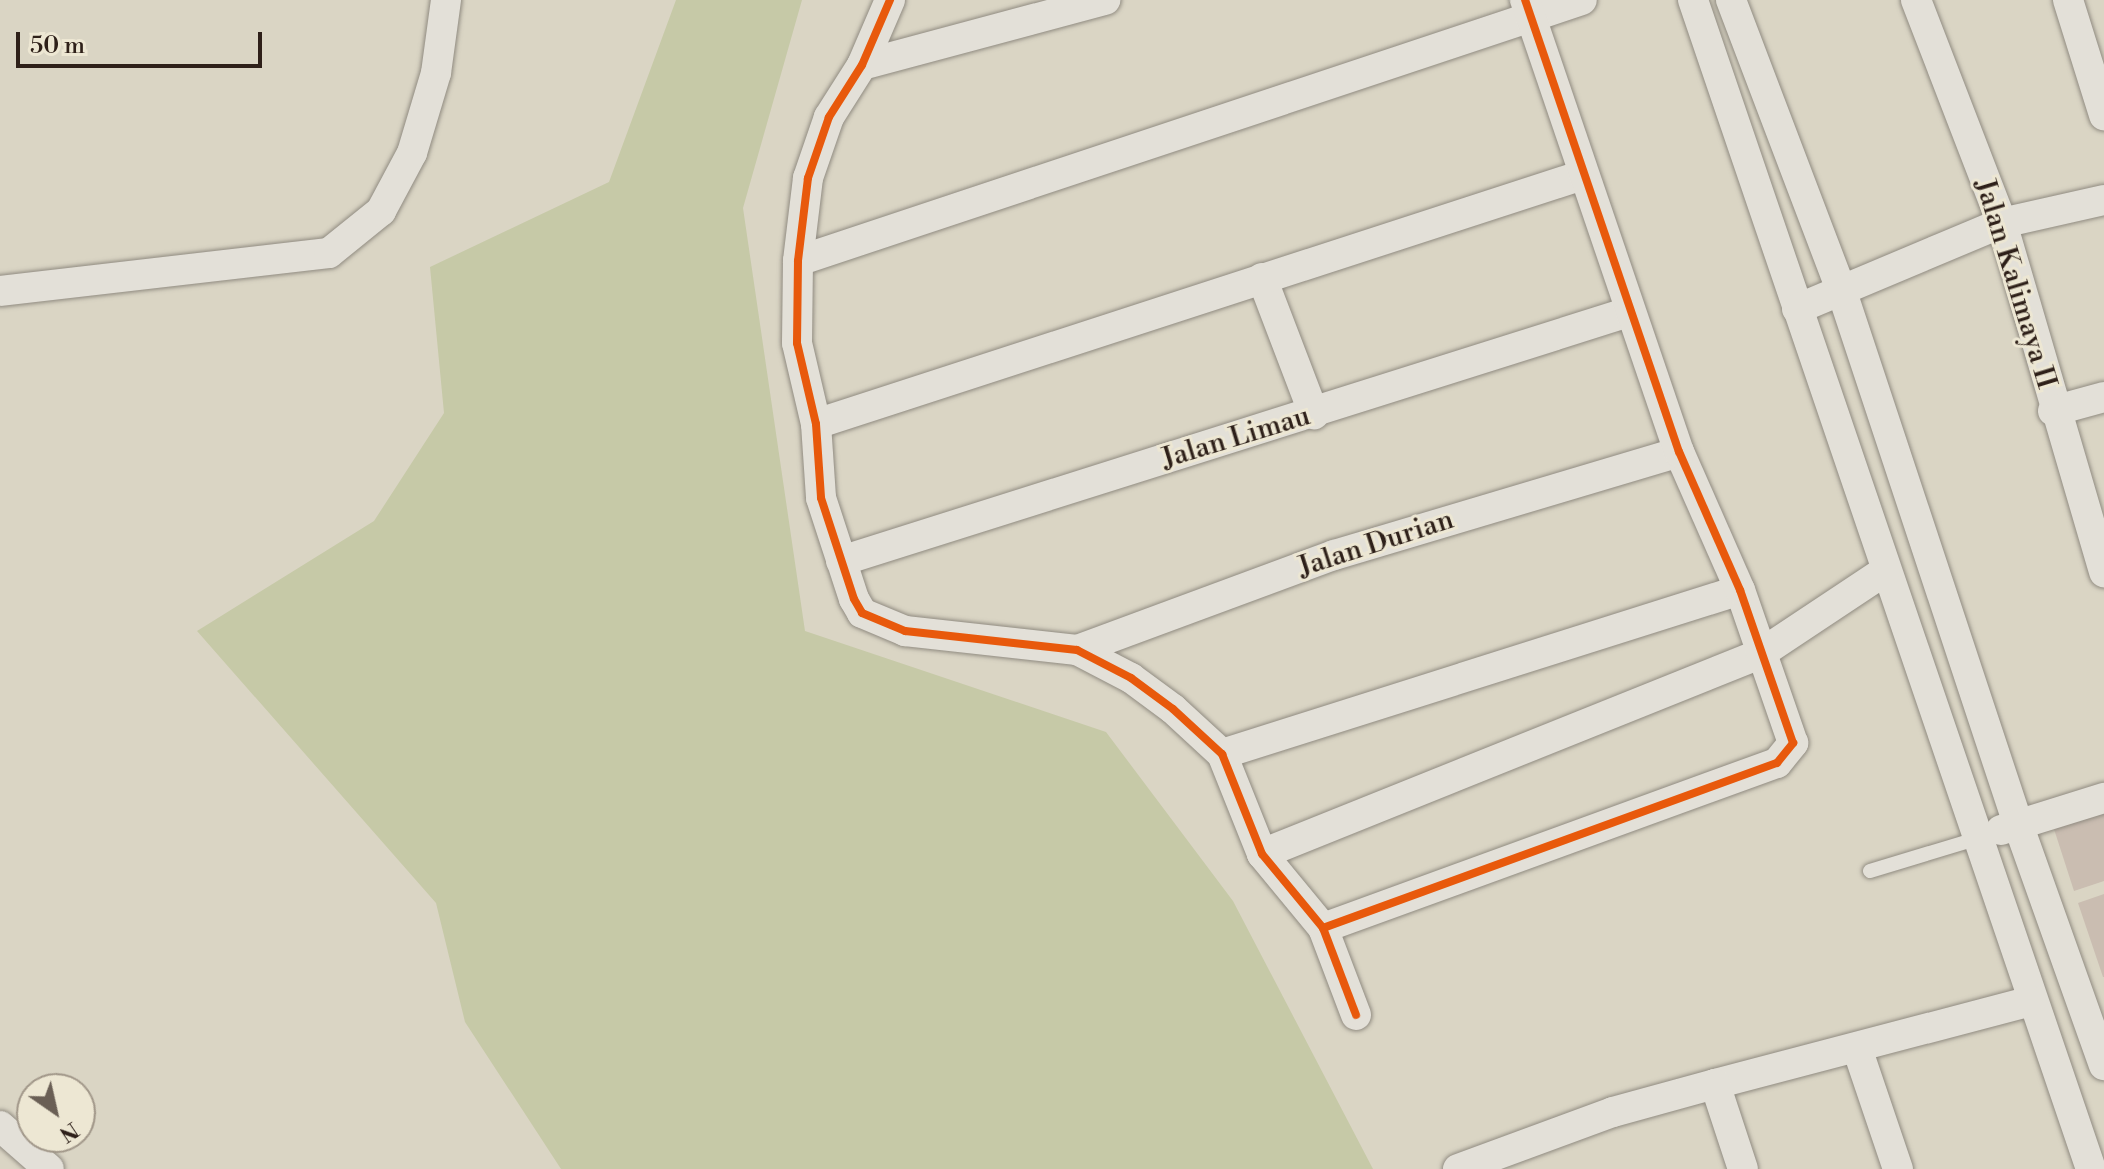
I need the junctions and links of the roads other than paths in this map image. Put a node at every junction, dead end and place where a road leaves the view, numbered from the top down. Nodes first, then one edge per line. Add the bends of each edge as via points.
1 (446, 0) edge
2 (890, 0) edge
3 (1105, 0) edge
4 (1582, 0) edge
5 (1693, 0) edge
6 (1731, 0) edge
7 (1916, 0) edge
8 (2068, 0) edge
9 (1529, 9) edge
10 (2094, 43) edge
11 (862, 65) junction
12 (2104, 115) edge
13 (1583, 175) junction
14 (2104, 200) edge
15 (2002, 223) junction
16 (798, 261) junction
17 (1262, 278) junction
18 (0, 291) edge
19 (1842, 292) junction
20 (1797, 309) junction
21 (1629, 312) junction
22 (2104, 397) edge
23 (2053, 411) junction
24 (1314, 414) junction
25 (816, 424) junction
26 (1679, 452) junction
27 (841, 561) junction
28 (1885, 571) junction
29 (2104, 572) edge
30 (1740, 590) junction
31 (1077, 650) junction
32 (1760, 654) junction
33 (1222, 754) junction
34 (2104, 798) edge
35 (2018, 824) junction
36 (1976, 839) junction
37 (1262, 854) junction
38 (1870, 871) dead end
39 (1323, 928) junction
40 (2031, 1001) junction
41 (1356, 1015) dead end
42 (1857, 1048) junction
43 (2104, 1065) edge
44 (1715, 1084) junction
45 (0, 1126) edge
46 (49, 1169) edge
47 (1458, 1169) edge
48 (1743, 1169) edge
49 (1898, 1169) edge
50 (2091, 1169) edge

1 - 18 street via 436,73 412,153 381,211 329,253
2 - 11 street
3 - 11 street
4 - 9 street
5 - 20 street
6 - 19 street
7 - 15 street, Jalan Kalimaya II
8 - 10 street
9 - 13 street
9 - 16 street
10 - 12 street
11 - 16 street via 829,117 808,178
13 - 17 street
13 - 21 street
14 - 15 street
15 - 19 street
15 - 23 street, Jalan Kalimaya II
16 - 25 street via 797,343
17 - 24 street
17 - 25 street
19 - 20 street
19 - 35 street
20 - 28 street
21 - 24 street, Jalan Limau
21 - 26 street
22 - 23 street
23 - 29 street, Jalan Kalimaya II
24 - 27 street, Jalan Limau
25 - 27 street via 821,498
26 - 30 street
26 - 31 street, Jalan Durian via 1334,555
27 - 31 street via 862,613 882,623 905,631
28 - 32 street
28 - 36 street
30 - 32 street
30 - 33 street
31 - 33 street via 1131,678
32 - 37 street
32 - 39 street via 1793,743 1777,763
33 - 37 street
34 - 35 street
35 - 36 street
35 - 43 street
36 - 38 lane
36 - 40 street
37 - 39 street
39 - 41 street
40 - 42 street
40 - 50 street
42 - 44 street
42 - 49 street
44 - 47 street via 1613,1112
44 - 48 street
45 - 46 street

